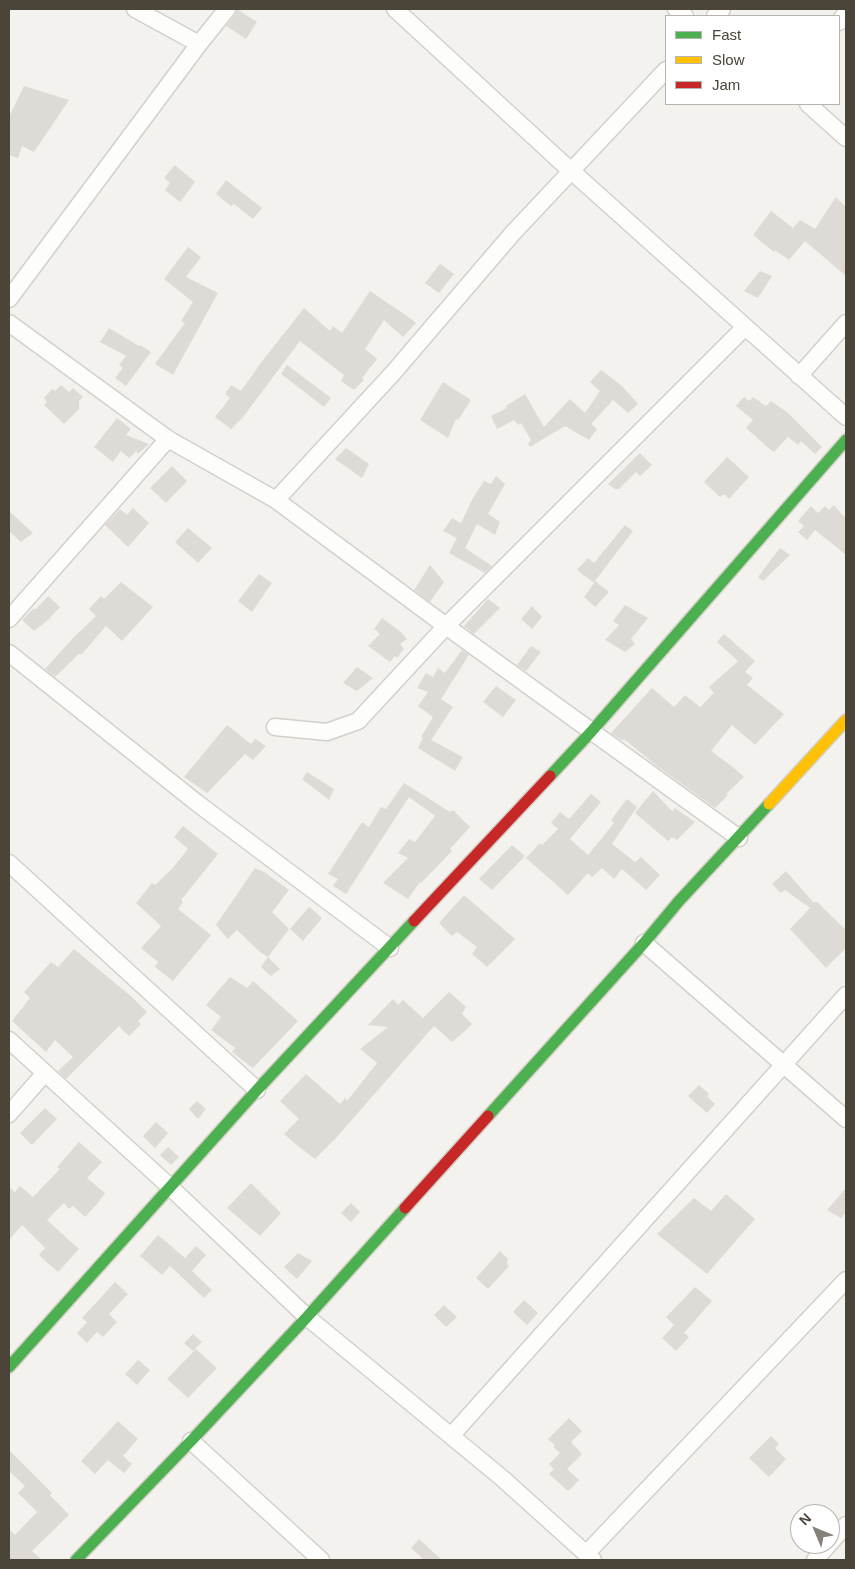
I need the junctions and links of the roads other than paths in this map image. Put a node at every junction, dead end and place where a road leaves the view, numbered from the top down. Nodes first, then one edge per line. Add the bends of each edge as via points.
1 (135, 9) edge
2 (227, 9) edge
3 (395, 9) edge
4 (199, 44) junction
5 (665, 71) edge
6 (809, 105) edge
7 (846, 138) edge
8 (572, 171) junction
9 (9, 299) edge
10 (9, 323) edge
11 (846, 323) edge
12 (745, 327) junction
13 (799, 376) junction
14 (846, 417) edge
15 (168, 439) junction
16 (846, 440) edge
17 (276, 500) junction
18 (9, 618) edge
19 (446, 626) junction
20 (9, 653) edge
21 (846, 720) edge
22 (274, 726) dead end
23 (592, 732) junction
24 (739, 838) junction
25 (9, 863) edge
26 (644, 943) junction
27 (390, 948) junction
28 (846, 995) edge
29 (9, 1040) edge
30 (784, 1065) junction
31 (46, 1073) junction
32 (257, 1090) junction
33 (9, 1114) edge
34 (846, 1119) edge
35 (169, 1186) junction
36 (846, 1280) edge
37 (307, 1317) junction
38 (9, 1367) edge
39 (451, 1436) junction
40 (191, 1441) junction
41 (589, 1557) edge
42 (80, 1559) edge
43 (321, 1560) edge

1 - 4 street
2 - 4 street
3 - 8 street
4 - 9 street
5 - 8 street
6 - 7 street
8 - 12 street
8 - 17 street
10 - 15 street
11 - 13 street
12 - 13 street
12 - 19 street
13 - 14 street
15 - 17 street
15 - 18 street
16 - 23 street
17 - 19 street
19 - 22 street via 358,721 327,732
19 - 23 street
20 - 27 street via 197,803
21 - 24 street
23 - 24 street
23 - 27 street
24 - 26 street
25 - 32 street
26 - 30 street
26 - 37 street
27 - 32 street
28 - 30 street
29 - 31 street
30 - 34 street
30 - 39 street
31 - 33 street
31 - 35 street
32 - 35 street
35 - 37 street
35 - 38 street
36 - 41 street
37 - 39 street
37 - 40 street
39 - 41 street
40 - 42 street
40 - 43 street

